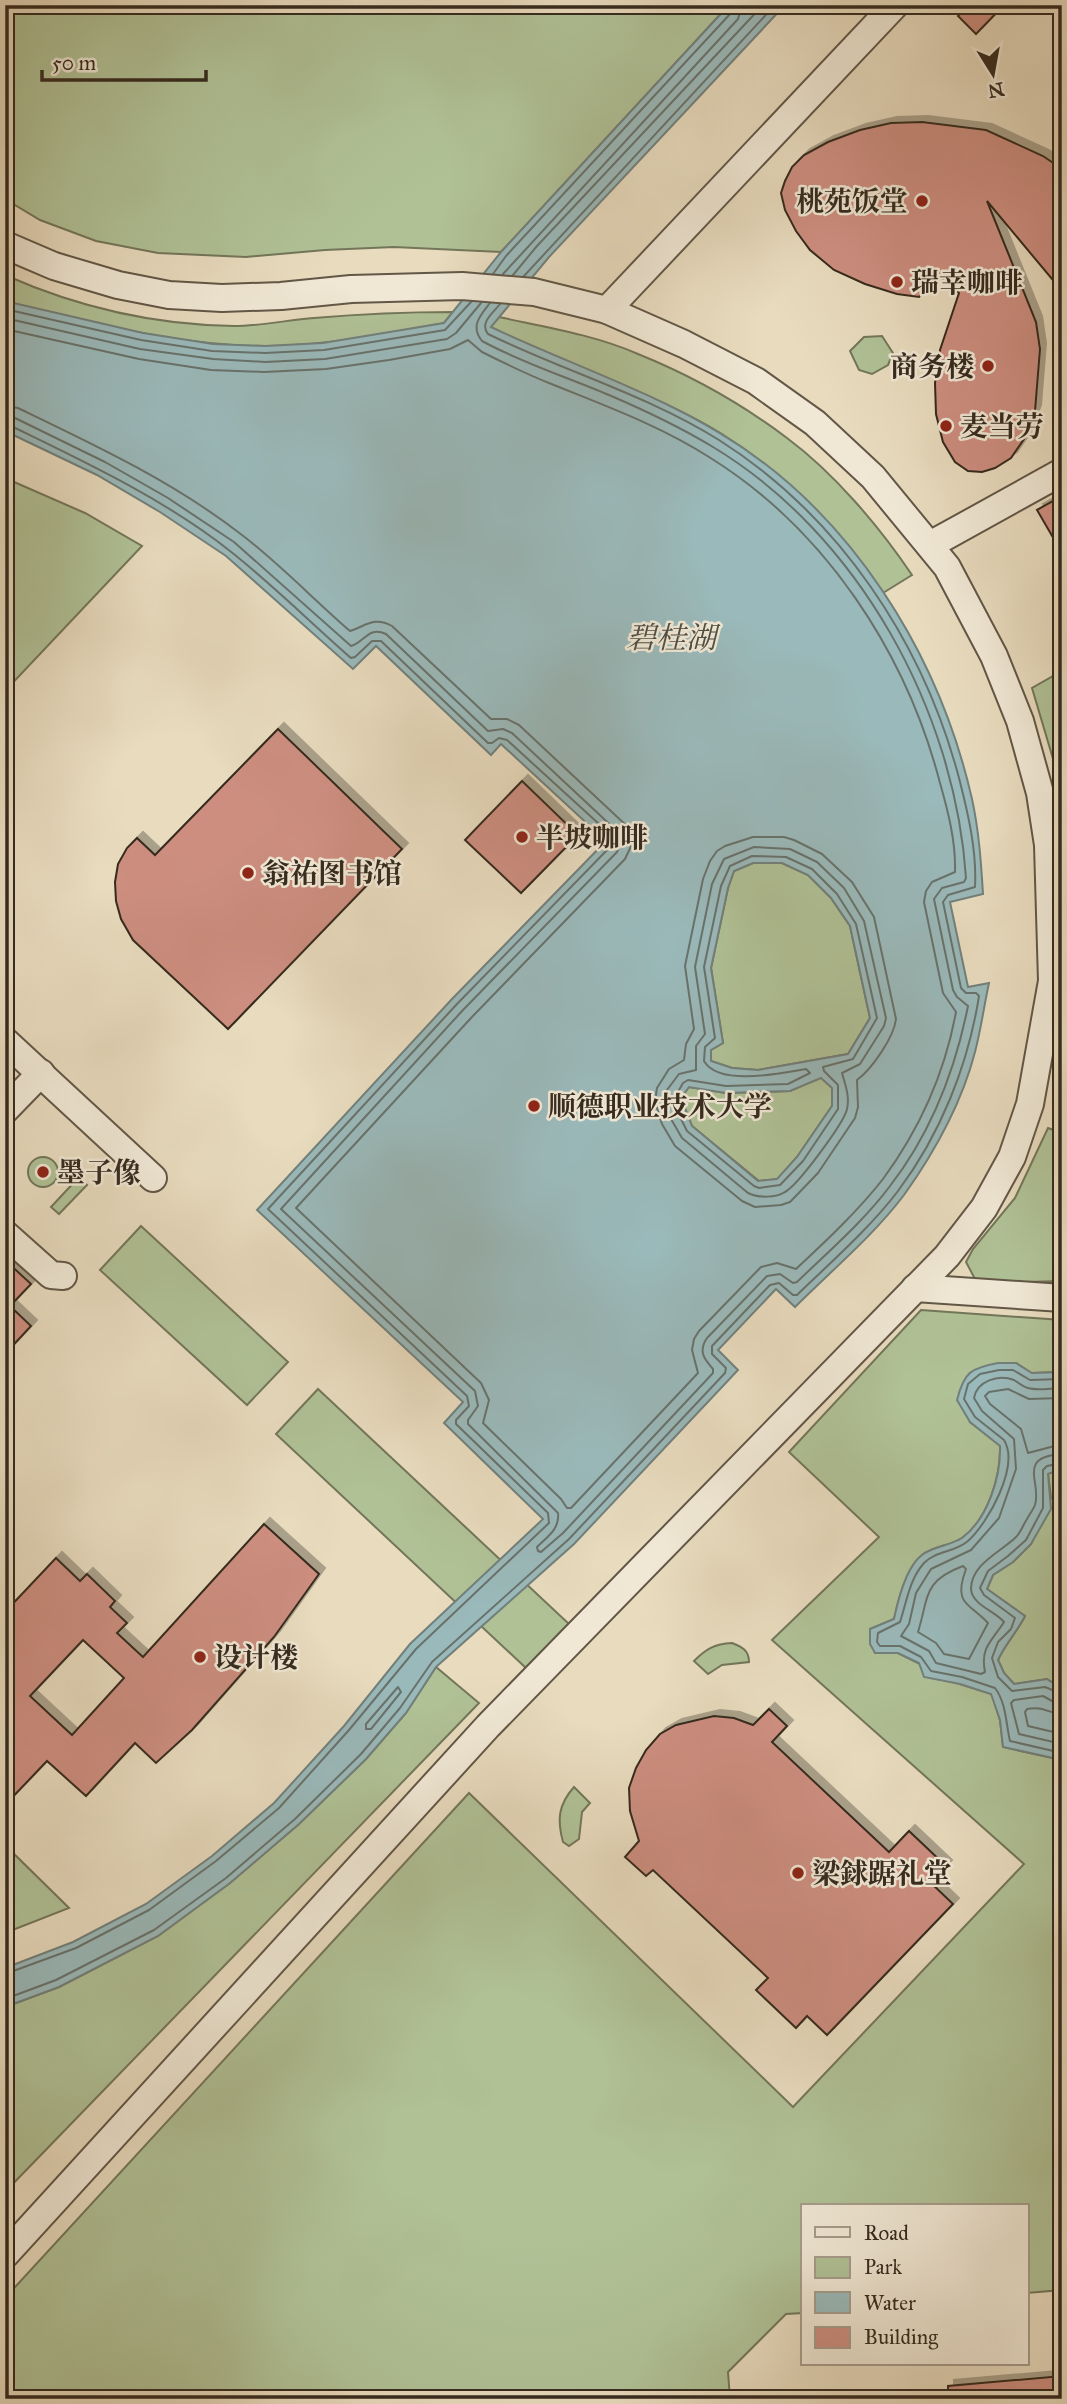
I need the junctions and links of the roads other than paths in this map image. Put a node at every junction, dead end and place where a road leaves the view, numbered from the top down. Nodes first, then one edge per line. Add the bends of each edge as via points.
1 (895, 5) edge
2 (5, 245) edge
3 (607, 310) junction
4 (1062, 472) edge
5 (930, 545) junction
6 (5, 1041) edge
7 (41, 1073) junction
8 (5, 1110) edge
9 (153, 1178) dead end
10 (5, 1234) edge
11 (63, 1276) dead end
12 (915, 1288) junction
13 (1062, 1298) edge
14 (5, 2255) edge

1 - 3 street
2 - 3 street via 54,266 169,295 222,298 462,286 534,292
3 - 5 street via 756,381 815,423 873,477
4 - 5 street
5 - 12 street via 947,567 994,656 1020,721 1040,793 1048,845 1052,981 1030,1104 1012,1157 984,1208
6 - 7 street
7 - 8 street
7 - 9 street
10 - 11 street via 51,1275
12 - 13 street
12 - 14 street via 488,1726

